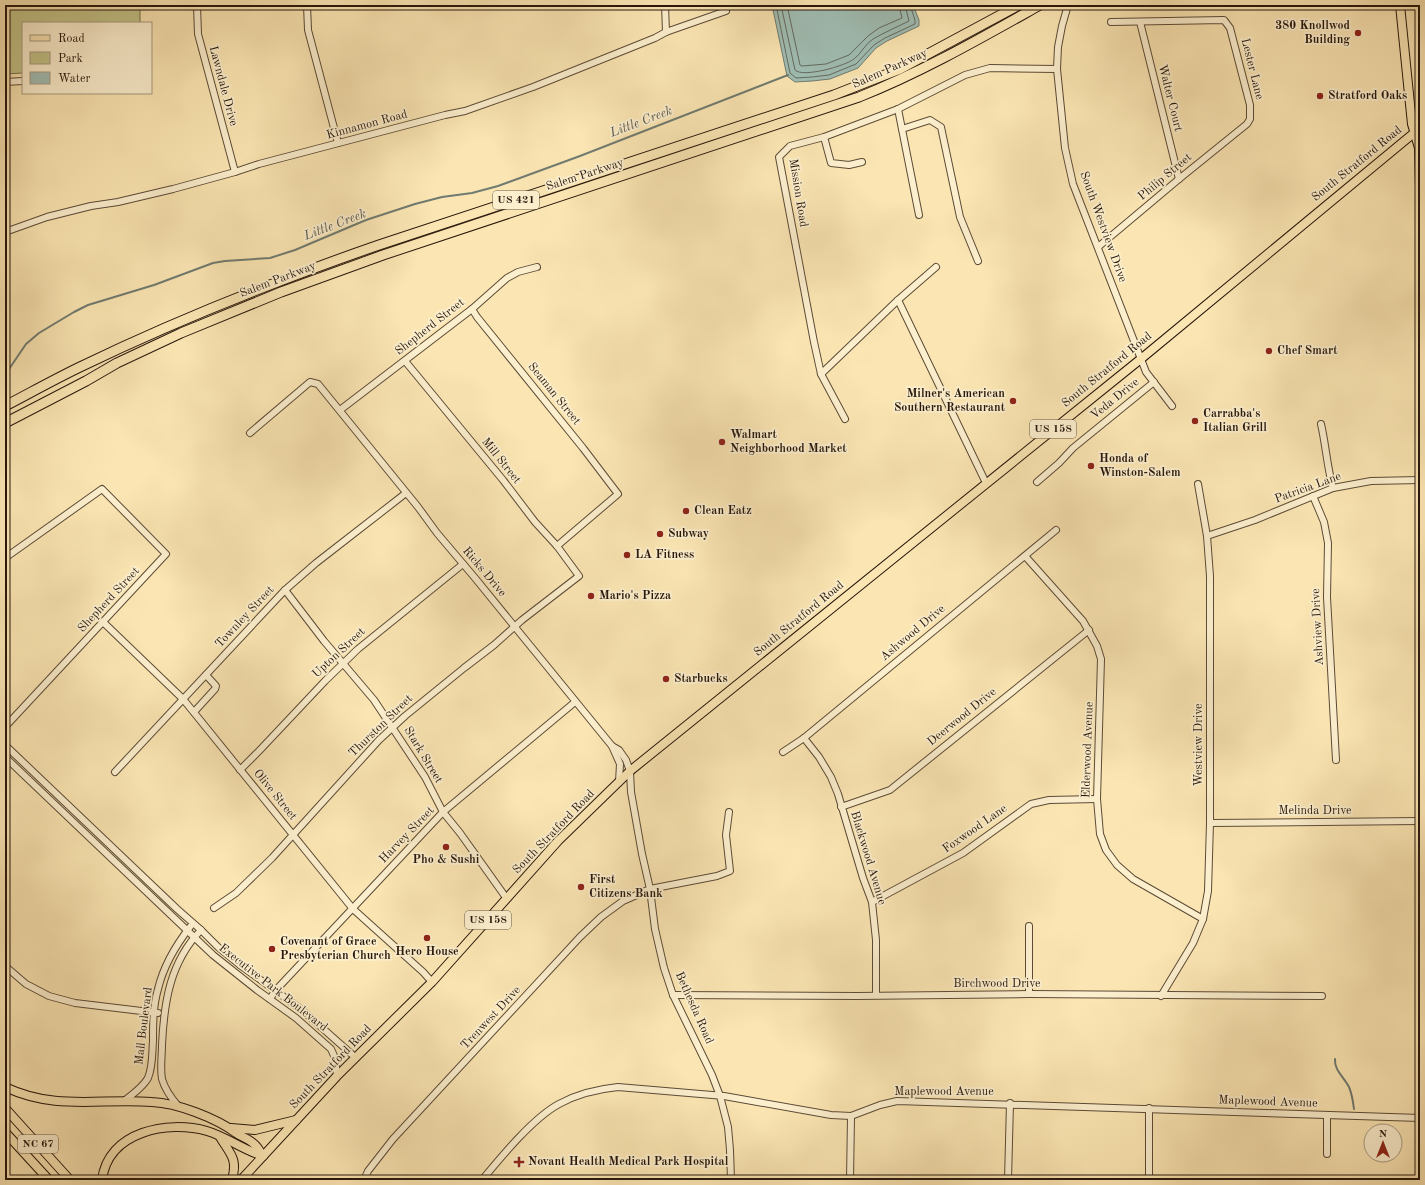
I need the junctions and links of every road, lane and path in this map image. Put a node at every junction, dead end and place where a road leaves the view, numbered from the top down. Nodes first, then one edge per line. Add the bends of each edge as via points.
1 (197, 5) edge
2 (307, 5) edge
3 (665, 5) edge
4 (1019, 5) edge
5 (1040, 5) edge
6 (1400, 5) edge
7 (1067, 7) edge
8 (726, 11) dead end
9 (1111, 22) dead end
10 (1140, 22) junction
11 (666, 32) junction
12 (1058, 69) junction
13 (22, 81) edge
14 (5, 82) edge
15 (898, 109) junction
16 (1247, 124) joint
17 (902, 129) junction
18 (1417, 130) edge
19 (824, 137) junction
20 (338, 143) junction
21 (862, 162) dead end
22 (235, 172) junction
23 (1179, 179) junction
24 (1420, 186) edge
25 (919, 215) dead end
26 (5, 232) edge
27 (1098, 247) junction
28 (978, 261) dead end
29 (537, 267) dead end
30 (936, 267) dead end
31 (898, 300) junction
32 (472, 308) junction
33 (1142, 358) junction
34 (405, 360) junction
35 (821, 374) junction
36 (1154, 382) junction
37 (5, 406) edge
38 (1172, 406) dead end
39 (340, 410) junction
40 (845, 419) dead end
41 (5, 423) edge
42 (1321, 424) dead end
43 (250, 433) dead end
44 (1420, 480) edge
45 (1037, 482) dead end
46 (986, 483) junction
47 (1198, 484) dead end
48 (1333, 488) junction
49 (406, 493) junction
50 (1313, 496) junction
51 (1056, 530) dead end
52 (1208, 536) junction
53 (557, 546) junction
54 (1024, 556) junction
55 (5, 558) edge
56 (464, 564) junction
57 (579, 576) joint
58 (285, 590) junction
59 (103, 622) junction
60 (515, 628) junction
61 (1089, 630) junction
62 (342, 663) junction
63 (206, 676) junction
64 (183, 699) junction
65 (575, 702) junction
66 (194, 712) junction
67 (5, 727) edge
68 (394, 728) junction
69 (804, 738) junction
70 (5, 745) edge
71 (612, 746) junction
72 (783, 752) dead end
73 (5, 757) edge
74 (1336, 760) dead end
75 (240, 770) junction
76 (630, 771) junction
77 (115, 772) dead end
78 (619, 782) junction
79 (1097, 799) junction
80 (841, 807) junction
81 (443, 812) junction
82 (729, 812) dead end
83 (1420, 821) edge
84 (1210, 823) junction
85 (293, 835) junction
86 (125, 859) junction
87 (118, 865) junction
88 (650, 888) junction
89 (507, 899) junction
90 (170, 902) junction
91 (872, 902) junction
92 (163, 908) junction
93 (214, 908) dead end
94 (353, 909) junction
95 (1203, 919) junction
96 (193, 923) junction
97 (1029, 926) dead end
98 (187, 930) junction
99 (201, 930) junction
100 (194, 936) junction
101 (5, 966) edge
102 (165, 969) junction
103 (174, 974) junction
104 (432, 982) junction
105 (275, 991) junction
106 (1029, 994) junction
107 (673, 995) junction
108 (876, 995) junction
109 (1161, 996) junction
110 (1322, 996) dead end
111 (270, 999) junction
112 (154, 1012) junction
113 (164, 1013) junction
114 (356, 1058) junction
115 (337, 1076) junction
116 (5, 1087) edge
117 (720, 1096) junction
118 (124, 1101) junction
119 (1010, 1103) junction
120 (180, 1107) junction
121 (5, 1108) edge
122 (1149, 1108) junction
123 (1327, 1115) junction
124 (851, 1116) junction
125 (1420, 1118) edge
126 (296, 1120) junction
127 (231, 1128) junction
128 (5, 1132) edge
129 (220, 1137) junction
130 (1327, 1154) dead end
131 (263, 1156) junction
132 (5, 1176) edge
133 (6, 1180) edge
134 (49, 1180) edge
135 (70, 1180) edge
136 (102, 1180) edge
137 (232, 1180) edge
138 (241, 1180) edge
139 (364, 1180) edge
140 (482, 1180) edge
141 (731, 1180) edge
142 (850, 1180) edge
143 (1008, 1180) edge
144 (1149, 1180) edge

1 - 22 street, Lawndale Drive via 198,34
2 - 20 street via 308,30
3 - 11 street
4 - 37 highway, Salem Parkway / US 421 via 921,58 878,78 834,95 311,269 217,306 112,352
5 - 41 highway, Salem Parkway / US 421 via 925,68 859,97 383,255 241,307 117,363
6 - 18 main road via 1412,124
7 - 12 street, South Westview Drive via 1058,47
8 - 11 street, Kinnamon Road
9 - 10 street
10 - 16 street, Lester Lane via 1224,20 1230,28 1250,105 1250,119
10 - 23 street, Walter Court
11 - 20 street, Kinnamon Road via 533,87 465,111
12 - 15 street, Mission Road via 990,68 965,75
12 - 27 street, South Westview Drive via 1066,148 1073,184
13 - 14 street
15 - 17 street
15 - 19 street, Mission Road
16 - 23 street, Philip Street
17 - 25 street
17 - 28 street via 930,120 941,127 960,218
18 - 24 main road
18 - 33 main road, South Stratford Road / US 158
19 - 21 street via 831,163 849,165
19 - 35 street, Mission Road via 790,146 779,157
20 - 22 street, Kinnamon Road
22 - 26 street, Kinnamon Road via 47,217
23 - 27 street, Philip Street
27 - 33 street, South Westview Drive
29 - 32 street, Shepherd Street via 507,278
30 - 31 street
31 - 35 street
31 - 46 street
32 - 34 street, Shepherd Street
32 - 53 street, Seaman Street via 618,494
33 - 36 street, South Westview Drive via 1146,372
33 - 46 main road, South Stratford Road / US 158
34 - 39 street, Shepherd Street
34 - 53 street, Mill Street
35 - 40 street
36 - 38 street, South Westview Drive
36 - 45 street, Veda Drive
39 - 43 street, Ricks Drive via 318,384 310,382
39 - 49 street, Ricks Drive
42 - 48 street
44 - 48 street, Patricia Lane via 1371,481
46 - 76 main road, South Stratford Road / US 158
47 - 52 street, Westview Drive
48 - 50 street, Patricia Lane
49 - 56 street, Ricks Drive
49 - 58 street, Townley Street
50 - 52 street, Patricia Lane
50 - 74 street, Ashview Drive via 1324,522 1328,543 1327,597
51 - 54 street, Ashwood Drive
52 - 84 street, Westview Drive
53 - 57 street, Mill Street
54 - 61 street, Elderwood Avenue
54 - 69 street, Ashwood Drive
55 - 59 street, Shepherd Street via 102,489 166,554
56 - 60 street, Ricks Drive
56 - 62 street, Upton Street
57 - 60 street, Thurston Street
58 - 62 street, Stark Street
58 - 63 street, Townley Street
59 - 64 street, Olive Street
59 - 67 street, Shepherd Street
60 - 65 street, Ricks Drive
60 - 68 street, Thurston Street via 405,716
61 - 79 street, Elderwood Avenue via 1101,659
61 - 80 street, Deerwood Drive via 890,790
62 - 68 street, Stark Street
62 - 75 street, Upton Street
63 - 64 street, Townley Street
63 - 66 street via 216,686
64 - 66 street, Olive Street
64 - 77 street, Townley Street
65 - 71 street, Ricks Drive
65 - 81 street, Harvey Street
66 - 75 street, Olive Street
68 - 81 street, Stark Street via 425,777
68 - 85 street, Thurston Street via 379,740
69 - 72 street, Ashwood Drive
69 - 80 street, Blackwood Avenue via 831,777
70 - 86 street, Executive Park Boulevard
71 - 76 street, Ricks Drive via 619,750
71 - 78 street, Ricks Drive via 620,764
73 - 87 street, Executive Park Boulevard
75 - 85 street, Olive Street
76 - 78 main road, South Stratford Road / US 158
76 - 88 street, Bethesda Road via 630,784
78 - 89 main road, South Stratford Road / US 158 via 558,841
79 - 91 street, Foxwood Lane via 1056,799 1031,804 962,853
79 - 95 street, Elderwood Avenue via 1100,834 1106,850 1117,865 1133,879
80 - 91 street, Blackwood Avenue
81 - 89 street, Stark Street
81 - 94 street, Harvey Street
82 - 88 street, Trenwest Drive via 726,835 730,871 717,876
83 - 84 street, Melinda Drive
84 - 95 street, Westview Drive via 1208,891
85 - 93 street, Thurston Street via 236,893
85 - 94 street, Olive Street
86 - 87 street
86 - 90 street, Executive Park Boulevard
87 - 92 street, Executive Park Boulevard
88 - 107 street, Bethesda Road via 659,948
88 - 139 street, Trenwest Drive via 623,901 580,937 393,1139
89 - 104 main road, South Stratford Road / US 158
90 - 92 street
90 - 96 street, Executive Park Boulevard
91 - 108 street, Blackwood Avenue via 876,940
92 - 98 street, Executive Park Boulevard
94 - 104 street, Olive Street
94 - 105 street, Harvey Street
95 - 109 street, Westview Drive
96 - 98 street, Mall Boulevard
96 - 99 street, Executive Park Boulevard
97 - 106 street
98 - 100 street, Executive Park Boulevard
98 - 102 street, Mall Boulevard
99 - 100 street, Mall Boulevard
99 - 105 street, Executive Park Boulevard via 218,947
100 - 103 street, Mall Boulevard
100 - 111 street, Executive Park Boulevard via 229,969
101 - 112 street via 26,984 49,996 75,1003
102 - 103 street
102 - 112 street, Mall Boulevard via 157,990
103 - 113 street, Mall Boulevard via 167,992
104 - 114 main road, South Stratford Road / US 158
105 - 111 street, Harvey Street
105 - 114 street, Executive Park Boulevard via 320,1025
106 - 108 street, Birchwood Drive
106 - 109 street, Birchwood Drive
107 - 108 street, Birchwood Drive
107 - 117 street, Bethesda Road
109 - 110 street, Birchwood Drive
111 - 115 street, Executive Park Boulevard via 331,1049
112 - 113 street
112 - 118 street, Mall Boulevard via 152,1062 148,1078
113 - 120 street, Mall Boulevard via 162,1079 171,1097
114 - 115 main road, South Stratford Road / US 158
115 - 126 main road, South Stratford Road / US 158
116 - 118 main road via 56,1102
117 - 124 street, Maplewood Avenue via 831,1115
117 - 140 street, Maplewood Avenue via 618,1087 581,1094 558,1104 539,1118
117 - 141 street, Bethesda Road via 728,1127
118 - 120 main road via 153,1102
119 - 122 street, Maplewood Avenue
119 - 124 street, Maplewood Avenue via 897,1101
119 - 143 street
120 - 127 main road
121 - 135 main road, NC 67
122 - 123 street, Maplewood Avenue
122 - 144 street
123 - 125 street, Maplewood Avenue
123 - 130 street
124 - 142 street
126 - 127 main road via 255,1130
126 - 131 main road, South Stratford Road / US 158
127 - 131 main road via 255,1144
128 - 134 main road, NC 67
129 - 131 main road
129 - 136 main road via 186,1127 165,1127 145,1132 126,1141 113,1153 105,1166
129 - 137 main road via 233,1156 235,1168
131 - 138 main road, South Stratford Road / US 158
132 - 133 main road

